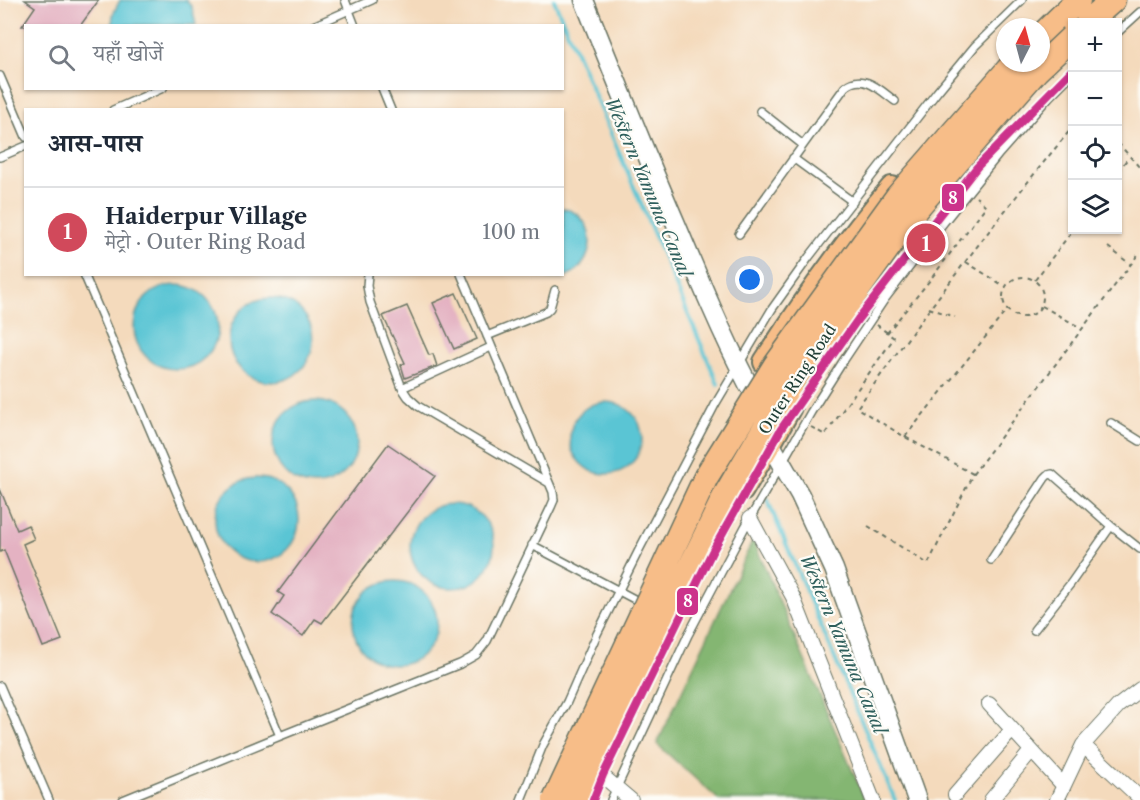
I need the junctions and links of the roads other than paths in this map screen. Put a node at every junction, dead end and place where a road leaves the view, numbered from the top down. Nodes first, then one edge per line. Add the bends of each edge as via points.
1 (345, 0) edge
2 (372, 0) edge
3 (584, 0) edge
4 (1022, 0) edge
5 (1064, 0) edge
6 (1078, 0) edge
7 (1113, 0) edge
8 (1127, 0) edge
9 (349, 10) junction
10 (1140, 12) edge
11 (1045, 18) edge
12 (1093, 18) edge
13 (1107, 18) edge
14 (318, 24) edge
15 (355, 24) edge
16 (1050, 27) edge
17 (1122, 28) edge
18 (1068, 41) edge
19 (1068, 53) edge
20 (996, 68) edge
21 (1006, 72) edge
22 (0, 76) edge
23 (1068, 78) edge
24 (158, 90) edge
25 (383, 90) edge
26 (895, 101) dead end
27 (118, 108) edge
28 (390, 108) edge
29 (760, 111) dead end
30 (24, 132) edge
31 (929, 144) junction
32 (803, 145) junction
33 (24, 147) edge
34 (0, 157) edge
35 (793, 158) junction
36 (960, 171) junction
37 (853, 202) junction
38 (739, 234) dead end
39 (85, 276) edge
40 (368, 276) edge
41 (462, 276) edge
42 (555, 290) dead end
43 (487, 336) junction
44 (492, 347) junction
45 (738, 365) junction
46 (749, 386) junction
47 (402, 388) junction
48 (1111, 423) dead end
49 (1140, 441) edge
50 (770, 443) junction
51 (782, 464) junction
52 (549, 483) junction
53 (750, 518) junction
54 (1111, 526) junction
55 (532, 545) junction
56 (1140, 549) edge
57 (991, 560) dead end
58 (627, 596) junction
59 (1034, 630) dead end
60 (0, 686) edge
61 (1140, 689) edge
62 (989, 704) dead end
63 (1012, 730) junction
64 (280, 736) junction
65 (1083, 745) junction
66 (1031, 751) junction
67 (598, 772) junction
68 (1063, 785) junction
69 (614, 794) edge
70 (955, 795) dead end
71 (1140, 798) edge
72 (50, 800) edge
73 (123, 800) edge
74 (520, 800) edge
75 (544, 800) edge
76 (555, 800) edge
77 (577, 800) edge
78 (585, 800) edge
79 (631, 800) edge
80 (873, 800) edge
81 (917, 800) edge
82 (991, 800) edge
83 (1057, 800) edge

1 - 9 lane
2 - 9 lane
3 - 45 street
4 - 37 lane via 975,46
5 - 11 main road
6 - 16 highway
7 - 12 highway
8 - 13 main road
9 - 14 lane
9 - 15 lane
10 - 17 lane
18 - 77 highway, Outer Ring Road, bridge via 1036,71 915,210 793,380 726,494
19 - 36 main road, Outer Ring Road
20 - 31 main road
21 - 76 highway, Outer Ring Road, bridge via 898,196 775,366 706,477
22 - 30 lane
23 - 51 lane via 998,155 884,300
24 - 27 lane
25 - 28 lane
26 - 32 lane via 868,82 851,82
29 - 32 lane
31 - 36 main road
31 - 46 main road via 808,296
32 - 35 lane
33 - 34 lane
35 - 37 lane
35 - 38 lane
36 - 50 main road, Outer Ring Road via 881,266 818,359
37 - 45 lane via 809,256
39 - 64 lane
40 - 47 lane via 370,302
41 - 43 lane
42 - 43 lane via 546,312
43 - 44 lane
44 - 47 lane
44 - 52 lane
45 - 46 street
45 - 58 lane via 711,413
46 - 58 main road
47 - 52 lane via 418,406
48 - 49 lane
50 - 51 street
50 - 67 main road, Outer Ring Road via 700,565
51 - 53 lane
51 - 81 street via 834,569
52 - 55 lane via 554,500
53 - 69 lane via 688,635
53 - 80 street via 793,597
54 - 56 lane
54 - 57 lane via 1056,476 1048,475
54 - 59 lane
55 - 58 lane
55 - 64 lane via 487,641 476,655
58 - 74 lane via 597,634
58 - 75 main road
60 - 72 lane
61 - 65 street via 1118,706
62 - 63 street
63 - 66 street
63 - 70 street
64 - 73 lane
65 - 68 street
65 - 71 street
66 - 68 street
66 - 82 street
67 - 69 street
67 - 78 main road, Outer Ring Road
68 - 83 street
69 - 79 street

